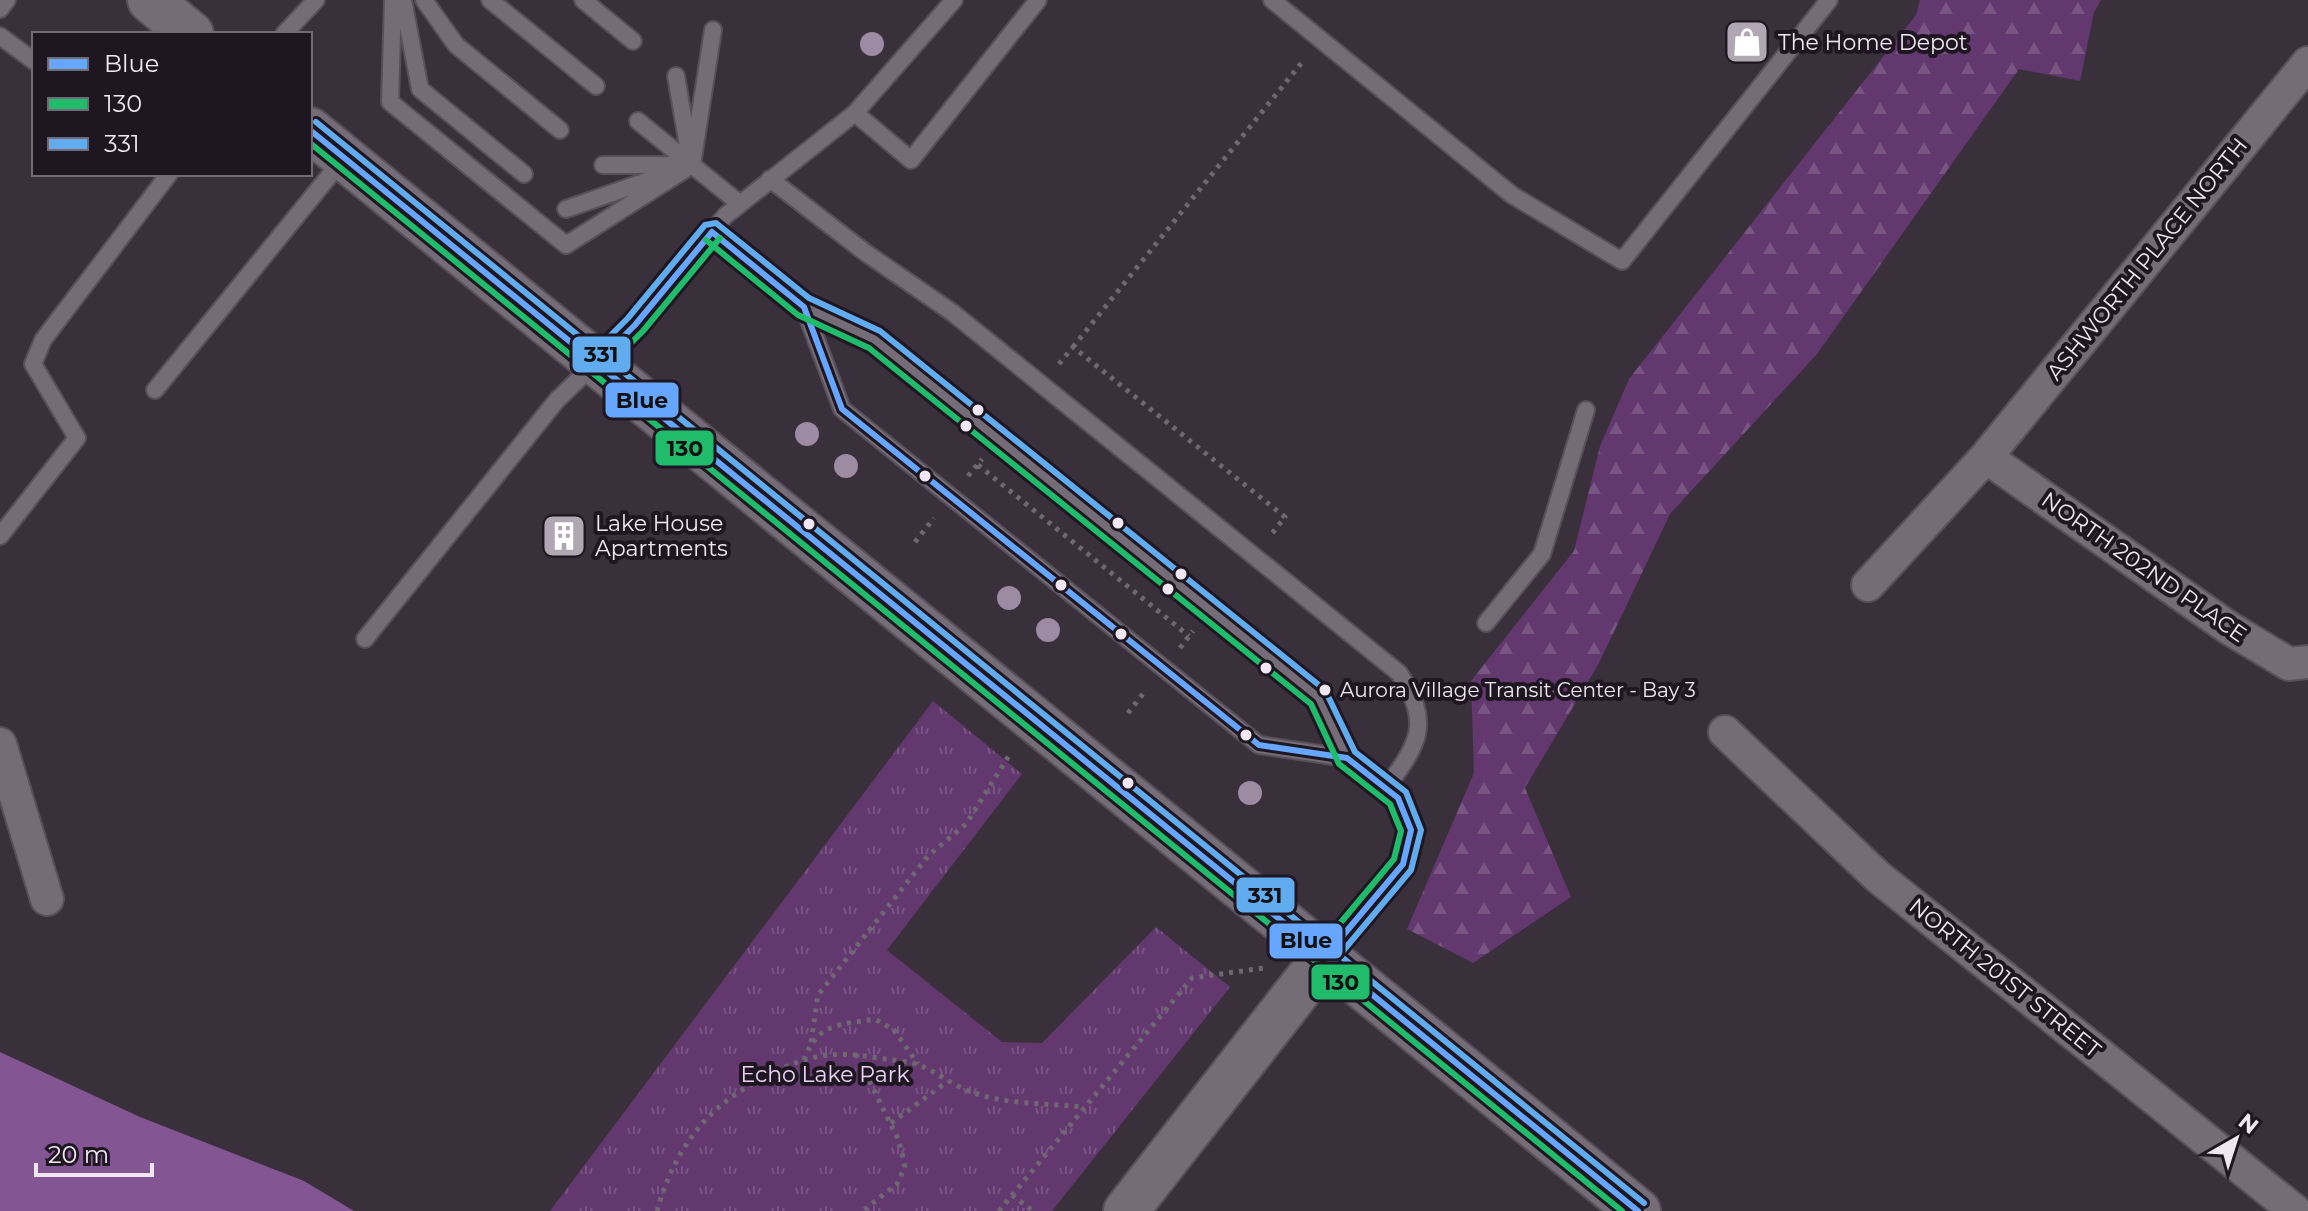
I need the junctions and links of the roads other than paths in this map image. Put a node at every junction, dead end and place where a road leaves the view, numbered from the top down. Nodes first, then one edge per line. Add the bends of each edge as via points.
1 (7, 0) edge
2 (150, 0) edge
3 (316, 0) edge
4 (393, 0) edge
5 (403, 0) edge
6 (424, 0) edge
7 (490, 0) edge
8 (583, 0) edge
9 (954, 0) edge
10 (1038, 0) edge
11 (1272, 0) edge
12 (1829, 0) edge
13 (0, 9) edge
14 (713, 30) dead end
15 (189, 32) edge
16 (286, 32) edge
17 (0, 36) edge
18 (633, 41) dead end
19 (32, 60) edge
20 (2308, 63) edge
21 (676, 76) dead end
22 (596, 86) dead end
23 (855, 113) junction
24 (638, 121) dead end
25 (560, 130) dead end
26 (312, 132) edge
27 (344, 158) junction
28 (603, 165) dead end
29 (692, 165) junction
30 (524, 174) dead end
31 (167, 176) edge
32 (770, 179) junction
33 (739, 203) junction
34 (566, 209) dead end
35 (712, 232) junction
36 (804, 307) junction
37 (596, 364) junction
38 (155, 390) dead end
39 (1586, 410) dead end
40 (1986, 457) junction
41 (0, 536) edge
42 (1868, 585) dead end
43 (1486, 623) dead end
44 (365, 639) dead end
45 (2308, 662) edge
46 (1725, 732) dead end
47 (0, 744) edge
48 (1347, 758) junction
49 (1386, 788) junction
50 (47, 899) dead end
51 (1324, 958) junction
52 (1126, 1211) edge
53 (1638, 1211) edge
54 (2295, 1211) edge

1 - 13 lane
2 - 15 street
3 - 16 lane
4 - 29 lane via 390,102 566,245
5 - 30 lane via 420,89
6 - 25 lane via 456,45
7 - 22 lane
8 - 18 lane
9 - 23 lane
10 - 23 lane via 911,160
11 - 12 lane via 1512,195 1622,261
14 - 29 lane
17 - 19 lane
20 - 40 street, ASHWORTH PLACE NORTH
21 - 29 lane
23 - 32 lane
24 - 29 lane
26 - 27 street
27 - 37 street
27 - 38 lane
28 - 29 lane
29 - 33 lane
29 - 34 lane
31 - 41 lane via 43,340 33,364 77,438
32 - 33 lane
32 - 49 lane via 953,313 1399,673 1411,690 1419,730 1414,751
33 - 35 lane
35 - 36 lane
35 - 37 lane
36 - 48 lane via 874,339 1319,698
36 - 48 lane via 842,409 1259,745
37 - 44 lane via 557,400
37 - 51 street
39 - 43 lane via 1542,554
40 - 42 street, ASHWORTH PLACE NORTH
40 - 45 street, NORTH 202ND PLACE via 2229,628 2289,664
46 - 54 street, NORTH 201ST STREET via 1877,876
47 - 50 street
48 - 49 lane
49 - 51 lane via 1407,813 1410,848 1403,864
51 - 52 street
51 - 53 street

